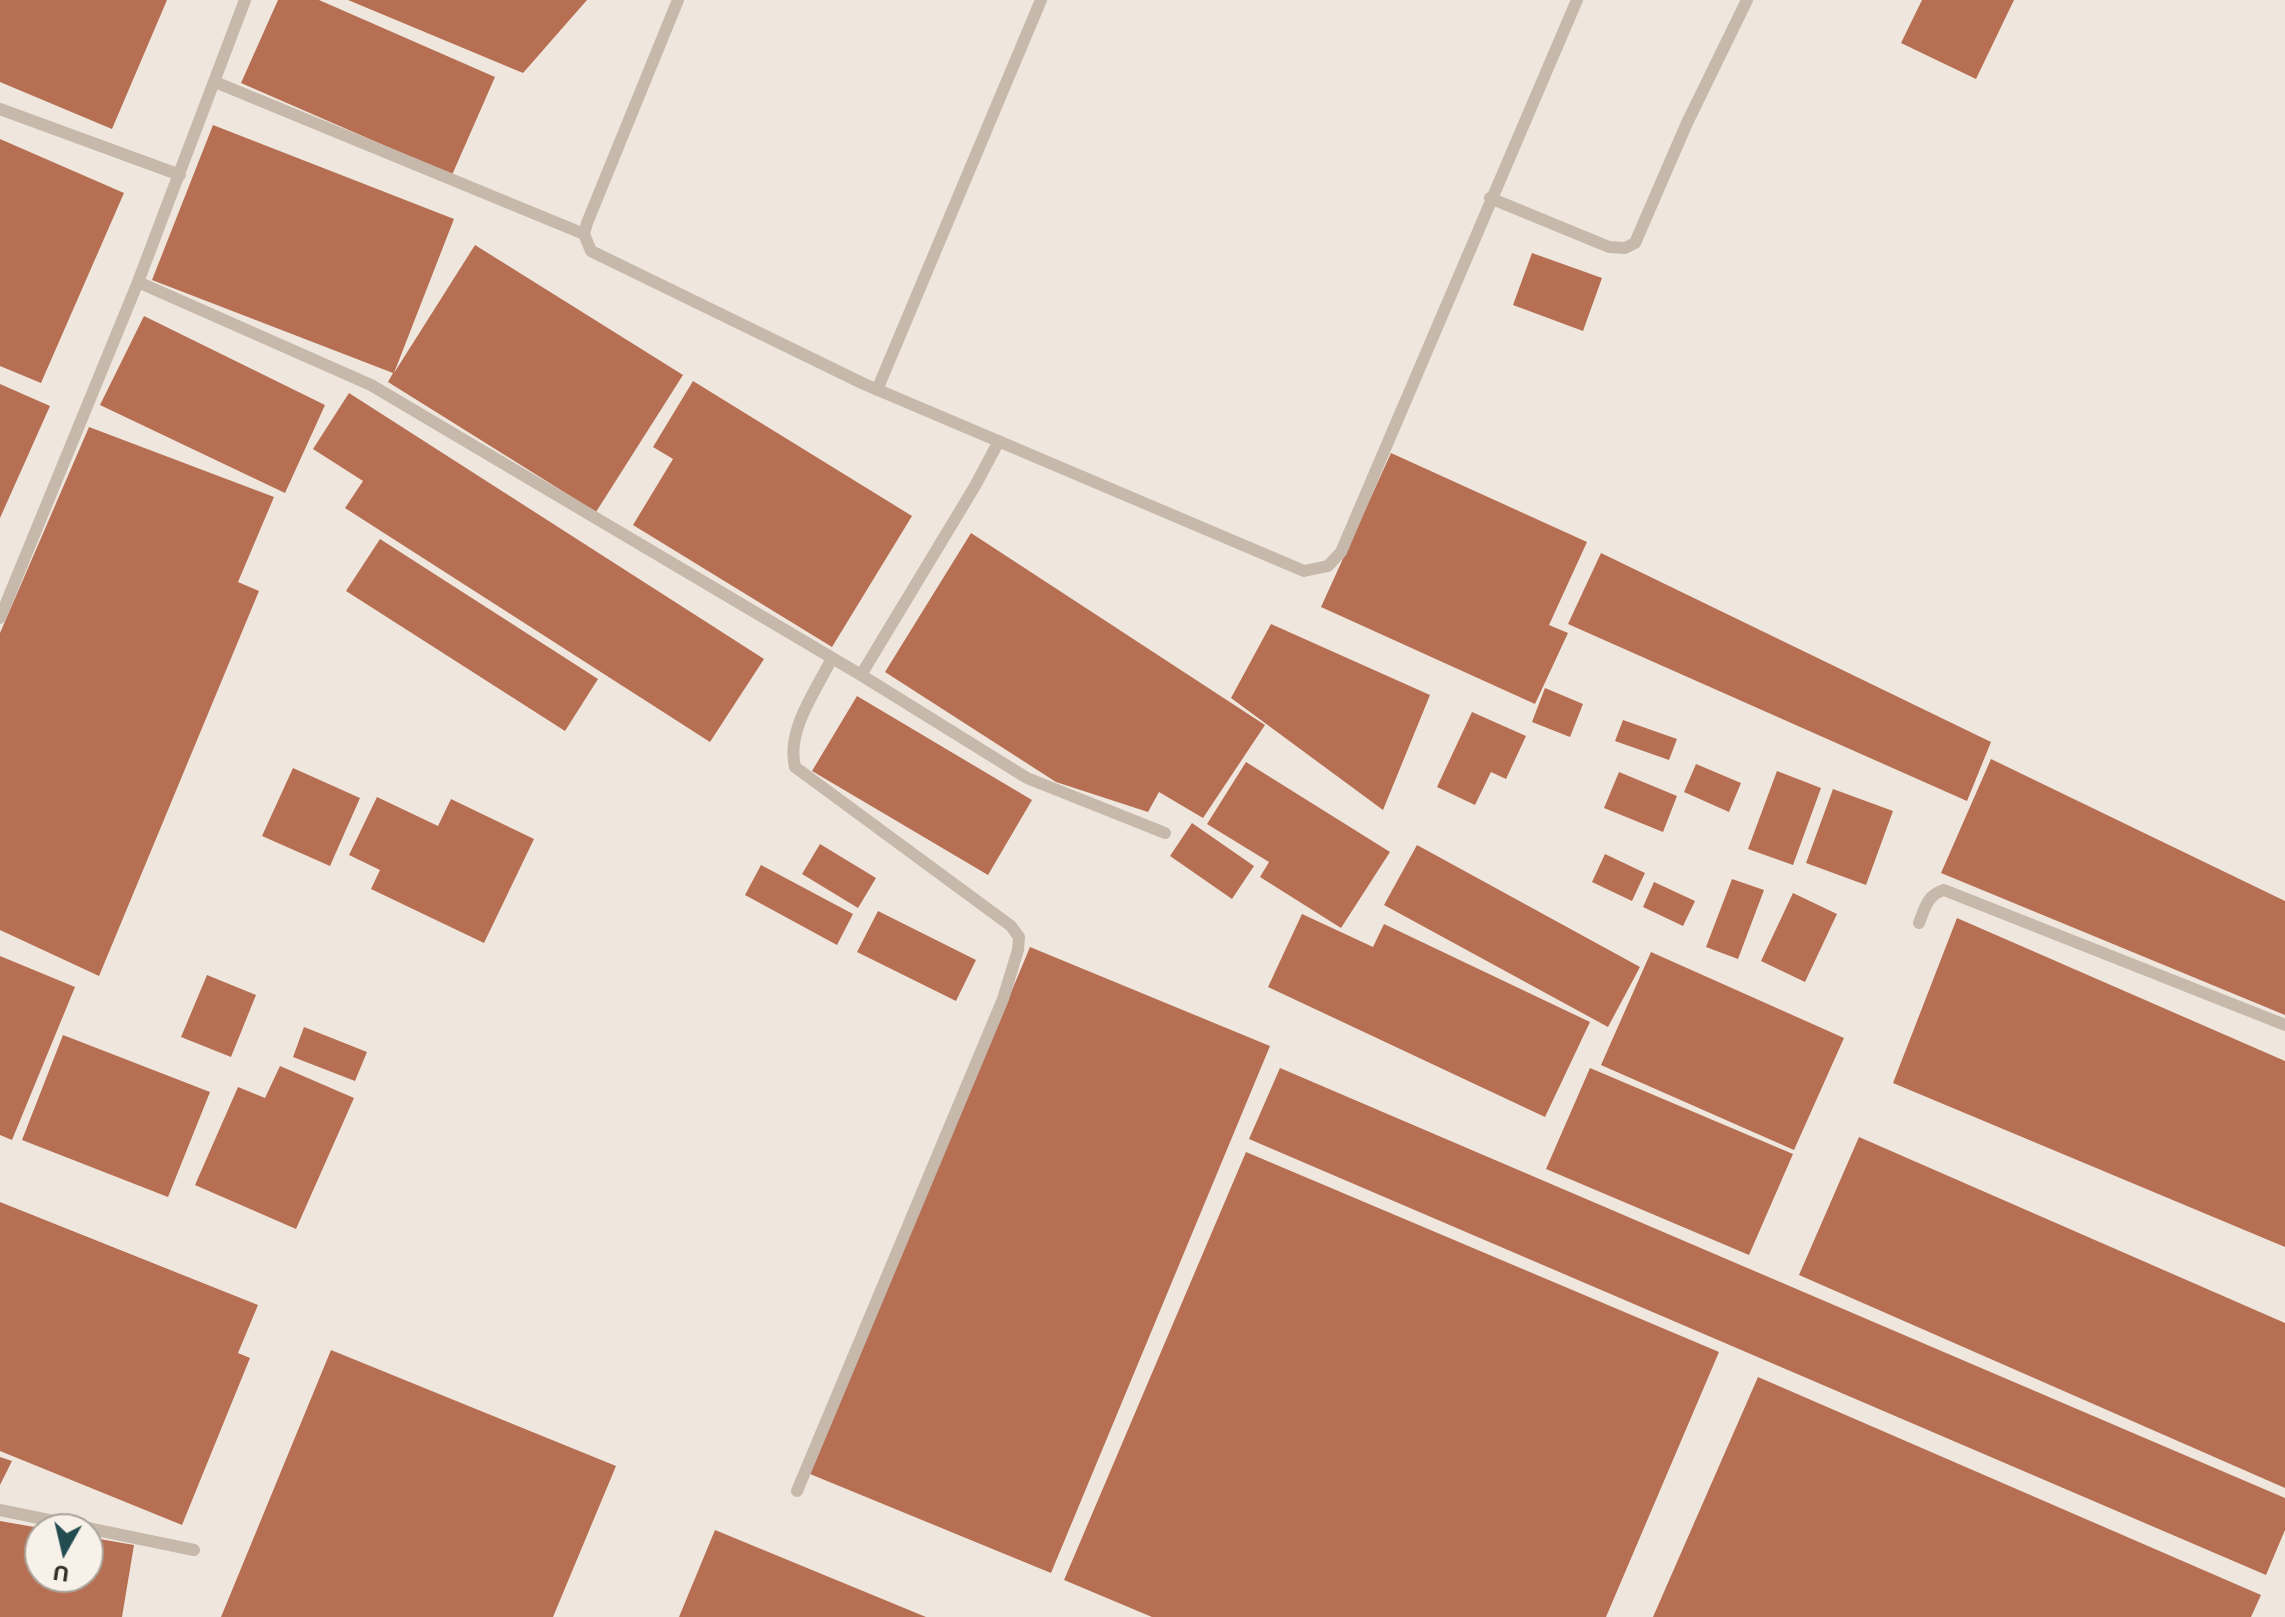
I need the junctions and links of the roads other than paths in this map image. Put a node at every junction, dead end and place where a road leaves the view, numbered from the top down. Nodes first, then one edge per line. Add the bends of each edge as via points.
1 (245, 0) edge
2 (678, 0) edge
3 (1041, 0) edge
4 (1577, 0) edge
5 (1747, 0) edge
6 (215, 82) junction
7 (0, 109) edge
8 (180, 175) junction
9 (1490, 198) junction
10 (584, 234) junction
11 (138, 282) junction
12 (877, 390) junction
13 (999, 441) junction
14 (0, 618) edge
15 (832, 658) junction
16 (861, 675) junction
17 (1165, 833) dead end
18 (1919, 923) dead end
19 (2285, 1025) edge
20 (797, 1491) dead end
21 (0, 1510) edge
22 (194, 1550) dead end

1 - 6 lane
2 - 10 lane
3 - 12 lane
4 - 9 lane
5 - 9 lane via 1635,243 1609,247
6 - 8 lane
6 - 10 lane
7 - 8 lane
8 - 11 lane
9 - 13 lane via 1341,552 1328,566 1304,571
10 - 12 lane via 591,251 604,258
11 - 14 lane
11 - 15 lane via 371,385
12 - 13 lane
13 - 16 lane
15 - 16 lane
15 - 20 lane via 793,737 795,767 1019,937 1003,999
16 - 17 lane via 1027,778
18 - 19 lane via 1934,893 1944,890
21 - 22 lane

